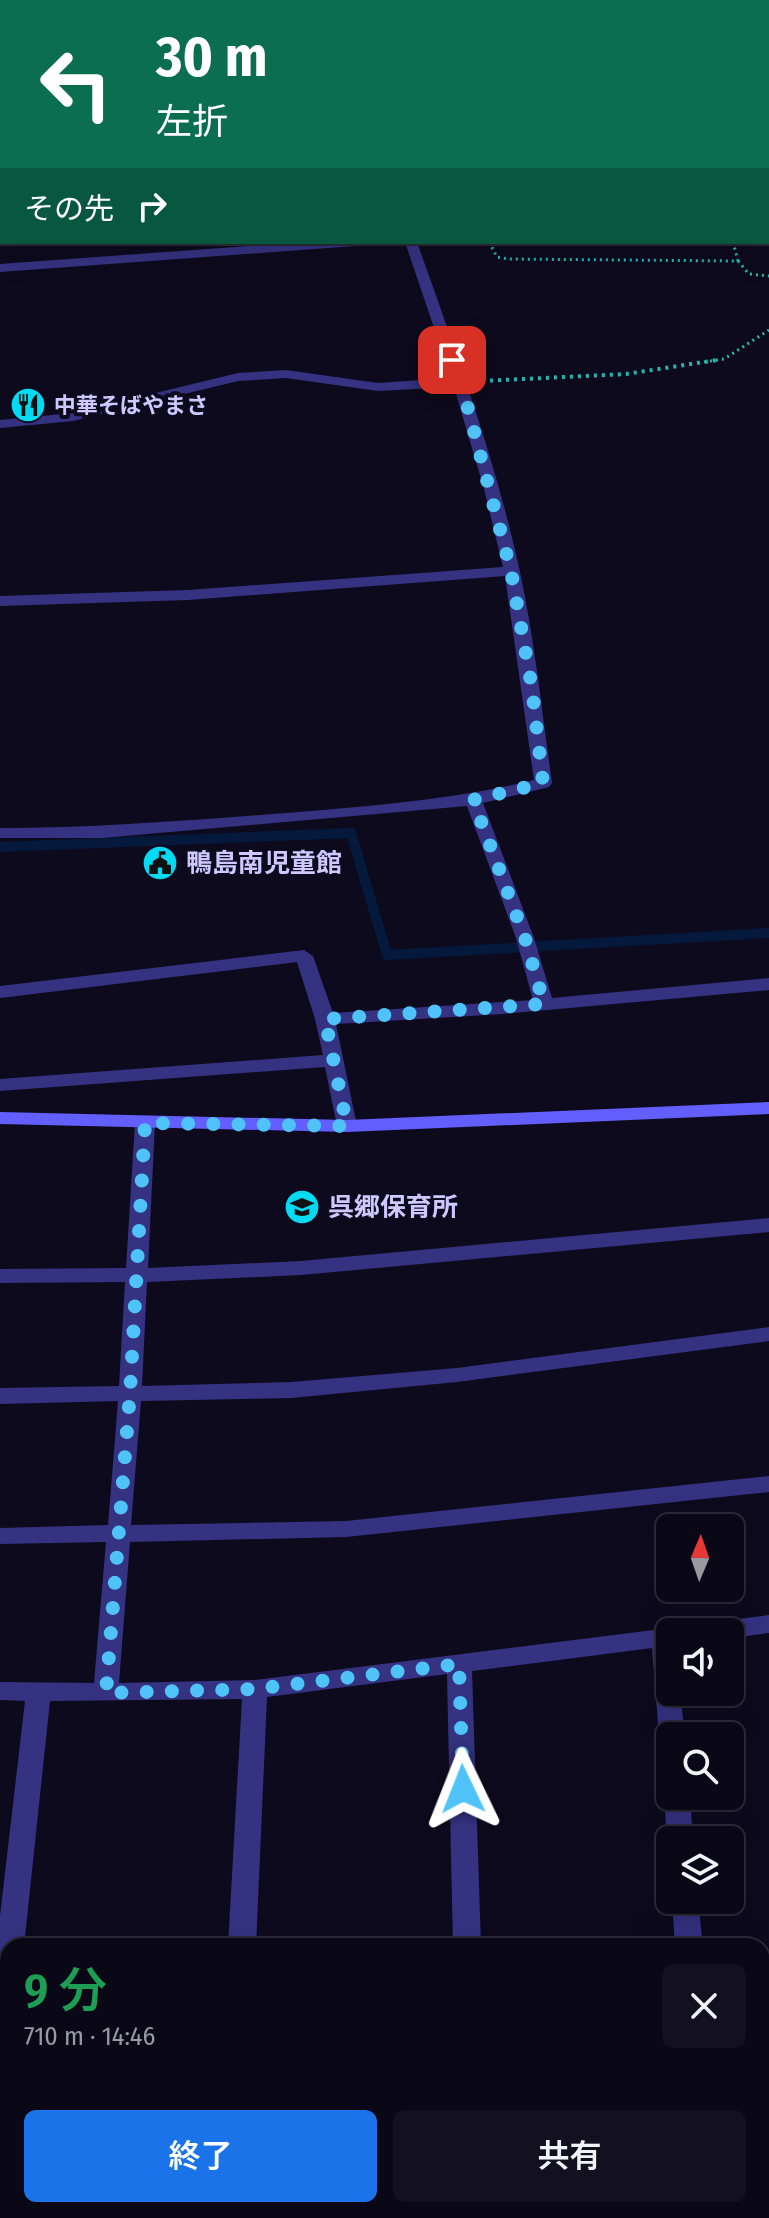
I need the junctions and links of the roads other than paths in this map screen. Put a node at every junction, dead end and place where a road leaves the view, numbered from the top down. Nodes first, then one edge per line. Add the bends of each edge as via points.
1 (314, 244) edge
2 (412, 244) edge
3 (0, 268) edge
4 (461, 382) junction
5 (0, 424) edge
6 (511, 571) junction
7 (0, 601) edge
8 (473, 800) junction
9 (0, 833) edge
10 (769, 984) edge
11 (0, 992) edge
12 (544, 1004) junction
13 (325, 1019) junction
14 (335, 1060) junction
15 (0, 1085) edge
16 (769, 1108) edge
17 (0, 1118) edge
18 (145, 1123) junction
19 (347, 1126) junction
20 (769, 1225) edge
21 (138, 1275) junction
22 (0, 1276) edge
23 (769, 1334) edge
24 (130, 1393) junction
25 (0, 1396) edge
26 (769, 1484) edge
27 (120, 1535) junction
28 (0, 1536) edge
29 (769, 1624) edge
30 (744, 1627) edge
31 (656, 1638) edge
32 (459, 1664) junction
33 (255, 1689) junction
34 (0, 1691) edge
35 (39, 1692) junction
36 (106, 1693) junction
37 (686, 1914) edge
38 (11, 1938) edge
39 (242, 1938) edge
40 (467, 1938) edge
41 (688, 1938) edge

1 - 3 street via 87,255
2 - 4 street
4 - 5 street via 378,387 286,374 238,377 73,417
4 - 6 street
6 - 7 street via 188,595
6 - 8 street via 543,783
8 - 9 street via 102,833
8 - 12 street
10 - 12 street
11 - 13 street via 304,956
12 - 13 street
13 - 14 street
14 - 15 street
14 - 19 street
16 - 19 street
17 - 18 street
18 - 19 street
18 - 21 street
20 - 21 street via 301,1268
21 - 22 street
21 - 24 street
23 - 24 street via 291,1390
24 - 25 street
24 - 27 street
26 - 27 street via 346,1529
27 - 28 street
27 - 36 street
29 - 30 street
31 - 32 street
32 - 33 street
32 - 40 street
33 - 36 street
33 - 39 street
34 - 35 street
35 - 36 street
35 - 38 street
37 - 41 street

